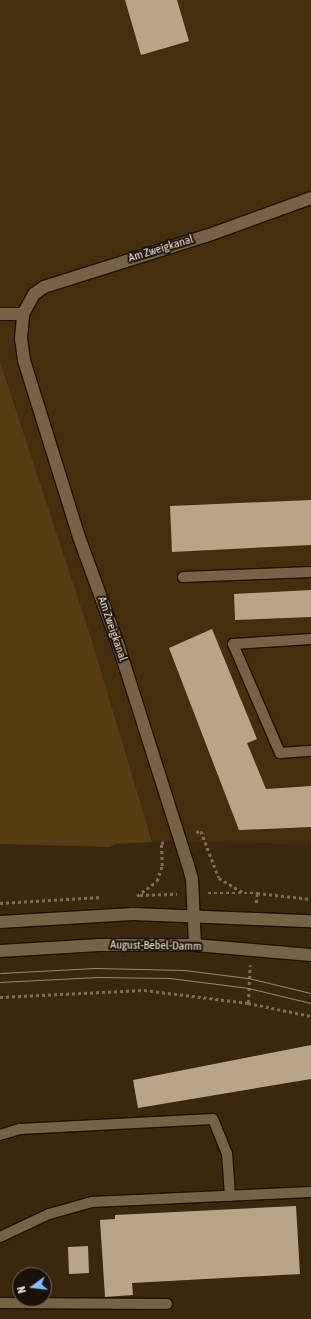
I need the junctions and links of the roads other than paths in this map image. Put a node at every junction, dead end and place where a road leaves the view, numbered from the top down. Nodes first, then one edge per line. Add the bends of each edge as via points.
1 (311, 198) edge
2 (0, 314) edge
3 (23, 314) junction
4 (311, 572) edge
5 (183, 577) dead end
6 (311, 639) edge
7 (311, 751) edge
8 (194, 915) junction
9 (311, 921) edge
10 (0, 922) edge
11 (195, 945) junction
12 (0, 950) edge
13 (311, 955) edge
14 (0, 1134) edge
15 (311, 1192) edge
16 (230, 1196) junction
17 (0, 1237) edge
18 (0, 1303) edge
19 (167, 1304) dead end

1 - 3 street, Am Zweigkanal via 206,236 44,287 34,294
2 - 3 street
3 - 8 street, Am Zweigkanal via 21,339 24,360 79,537 119,647 180,837 192,879
4 - 5 lane
6 - 7 lane via 234,644 280,753
8 - 9 street
8 - 10 street via 102,914
8 - 11 street, Am Zweigkanal
11 - 12 street, August-Bebel-Damm via 99,945
11 - 13 street, August-Bebel-Damm
14 - 16 lane via 20,1129 213,1119 227,1153
15 - 16 lane
16 - 17 lane via 92,1202 49,1214
18 - 19 lane

